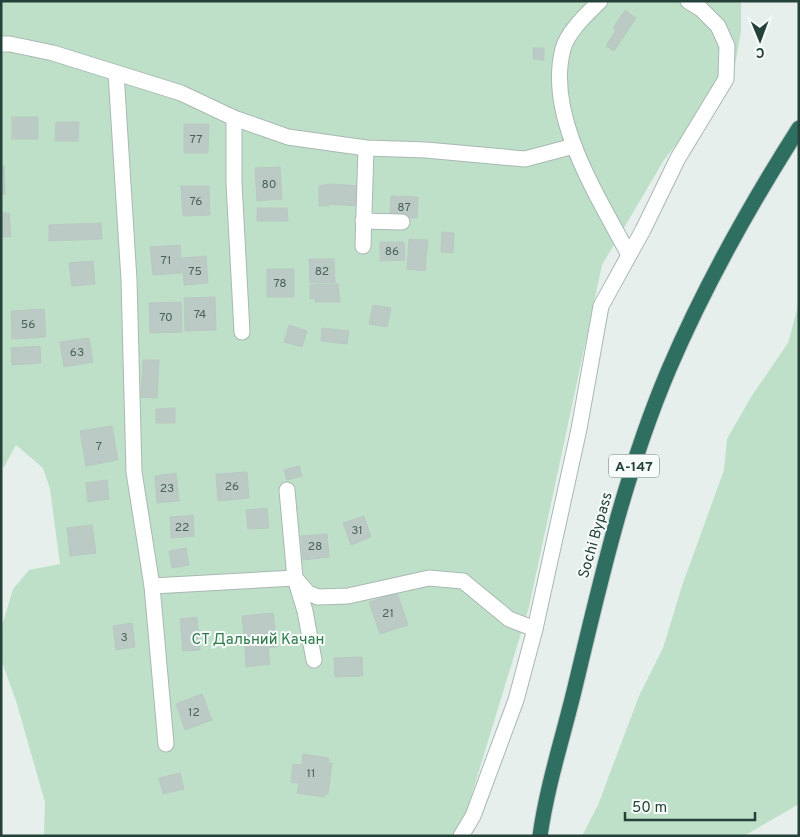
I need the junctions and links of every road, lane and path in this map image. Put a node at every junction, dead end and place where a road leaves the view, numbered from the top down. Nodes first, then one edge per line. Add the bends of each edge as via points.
1 (600, 1) edge
2 (688, 1) edge
3 (1, 44) edge
4 (116, 73) junction
5 (234, 118) junction
6 (799, 128) edge
7 (574, 146) junction
8 (366, 148) junction
9 (363, 221) junction
10 (402, 222) dead end
11 (363, 246) dead end
12 (629, 255) junction
13 (242, 332) dead end
14 (287, 490) dead end
15 (295, 578) junction
16 (152, 586) junction
17 (536, 628) junction
18 (314, 660) dead end
19 (166, 744) dead end
20 (540, 834) edge
21 (461, 836) edge

1 - 7 street via 582,19 563,48 558,89
2 - 12 street via 701,8 718,26 727,46 726,78 678,158
3 - 4 street via 53,53
4 - 5 street via 182,93
4 - 16 street via 129,280 134,472
5 - 8 street via 288,137
5 - 13 street
6 - 20 highway, Sochi Bypass / А-147 via 706,287 668,371 633,468 602,574
7 - 8 street via 525,158
7 - 12 street
8 - 9 street
9 - 10 street
9 - 11 street
12 - 17 street via 601,306 579,429
14 - 15 street
15 - 16 street
15 - 17 street via 308,593 318,597 348,596 430,578 463,581 509,619
15 - 18 street
16 - 19 street
17 - 21 street via 516,700 473,816

